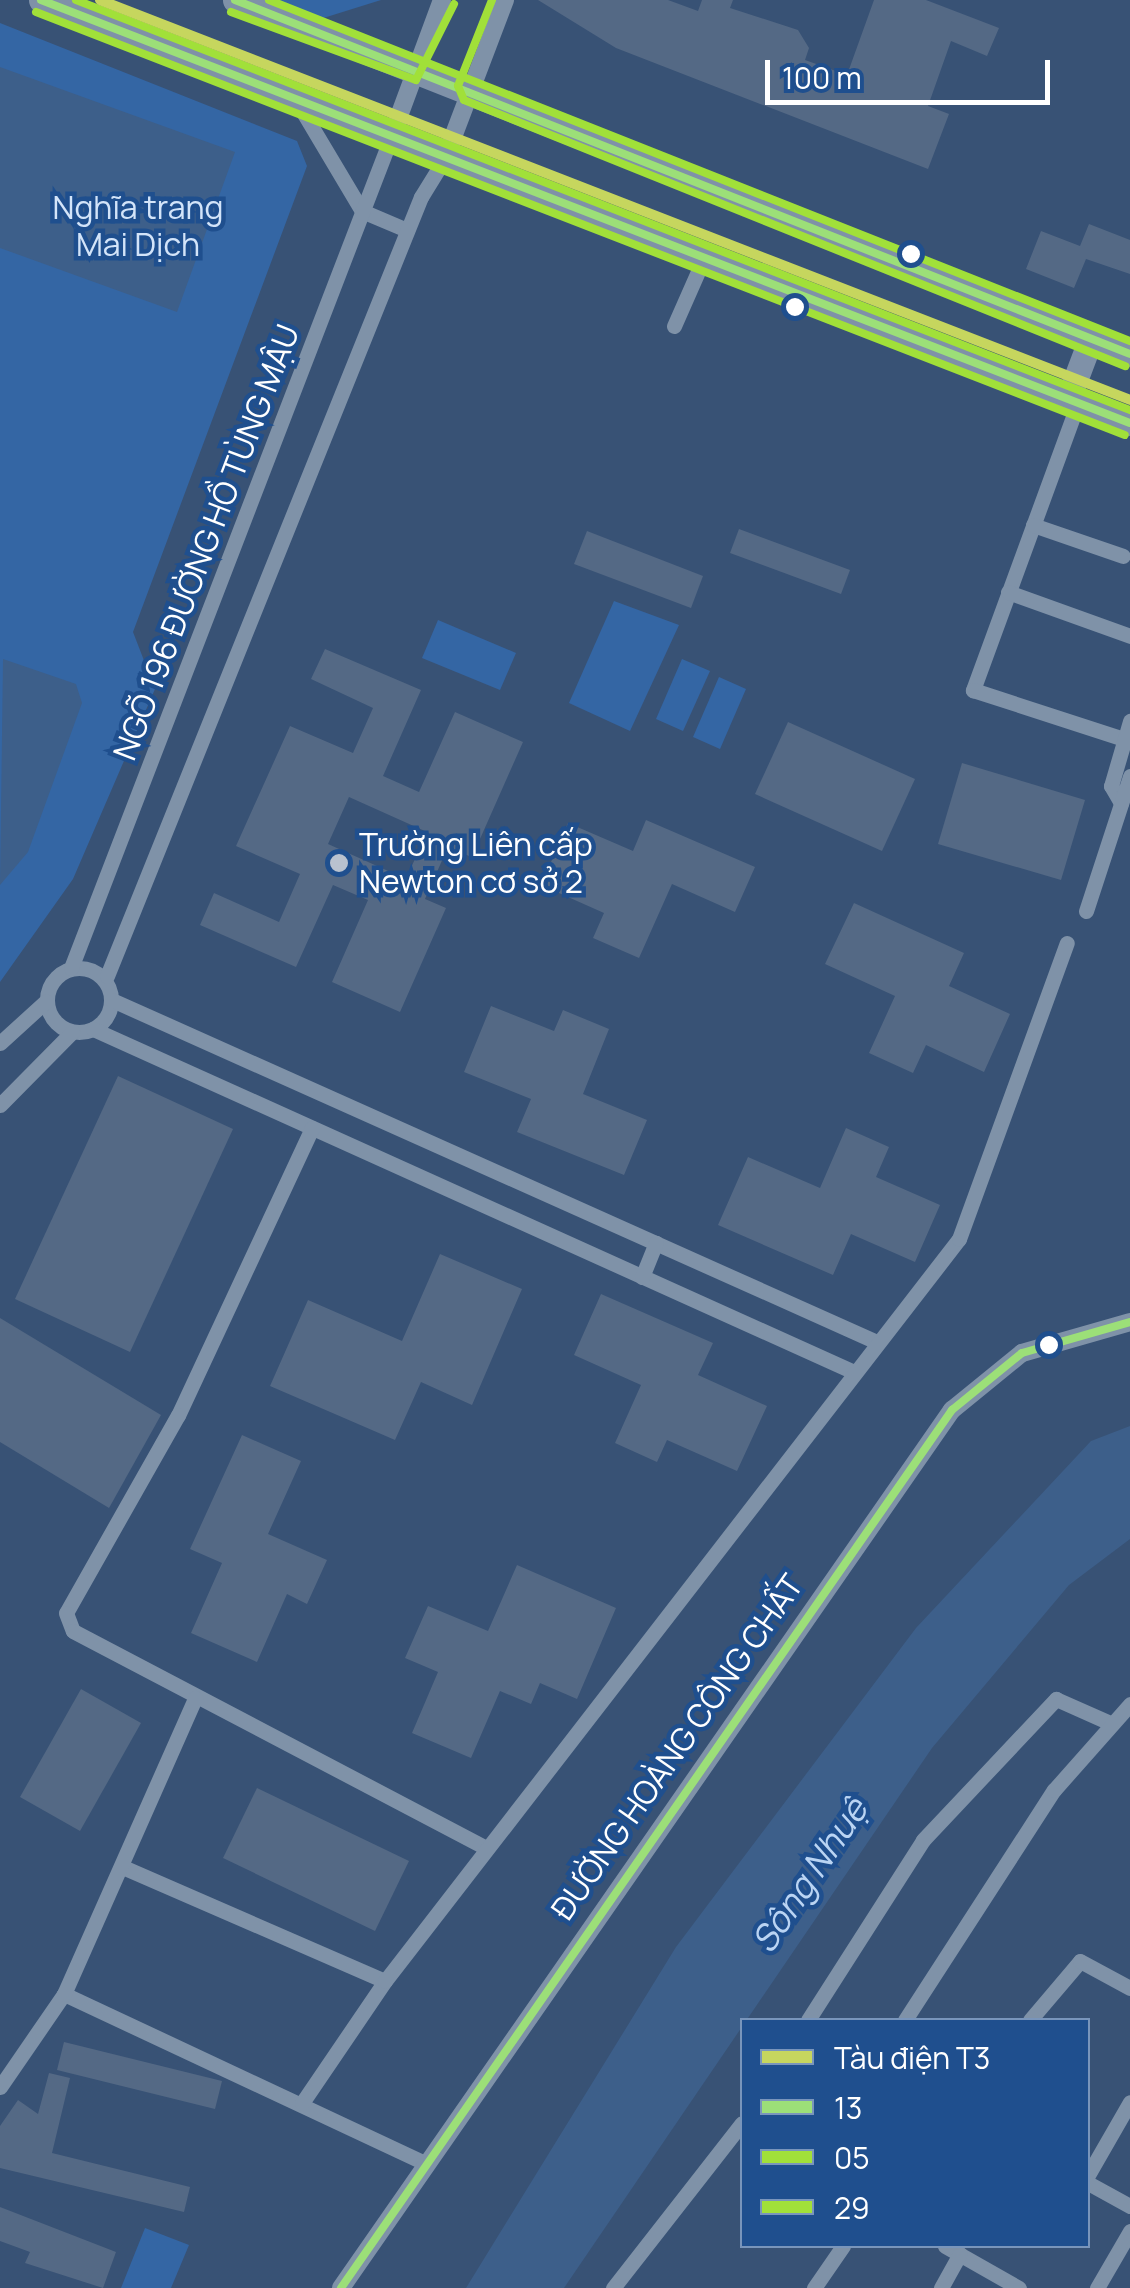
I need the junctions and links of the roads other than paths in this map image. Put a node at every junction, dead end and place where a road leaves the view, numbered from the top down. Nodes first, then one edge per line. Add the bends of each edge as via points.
1 (42, 0) edge
2 (234, 0) edge
3 (442, 0) edge
4 (506, 0) edge
5 (416, 68) junction
6 (470, 89) junction
7 (292, 94) junction
8 (392, 135) junction
9 (445, 158) junction
10 (362, 211) junction
11 (407, 230) junction
12 (704, 258) junction
13 (674, 326) dead end
14 (1091, 338) junction
15 (1130, 354) edge
16 (1073, 401) junction
17 (1130, 424) edge
18 (1033, 525) junction
19 (1123, 556) dead end
20 (1008, 592) junction
21 (1130, 636) edge
22 (1130, 721) edge
23 (1124, 739) junction
24 (1130, 776) edge
25 (1121, 803) junction
26 (1086, 911) dead end
27 (1067, 943) dead end
28 (71, 968) junction
29 (107, 976) junction
30 (112, 1000) junction
31 (46, 1001) junction
32 (92, 1029) junction
33 (72, 1032) junction
34 (0, 1044) edge
35 (0, 1105) edge
36 (312, 1128) junction
37 (656, 1243) junction
38 (642, 1276) junction
39 (1130, 1322) edge
40 (877, 1342) junction
41 (854, 1372) junction
42 (196, 1698) junction
43 (1130, 1704) edge
44 (1108, 1722) junction
45 (487, 1848) junction
46 (125, 1868) junction
47 (385, 1980) junction
48 (1130, 1988) edge
49 (64, 1994) junction
50 (809, 2018) edge
51 (906, 2018) edge
52 (1032, 2018) edge
53 (0, 2086) edge
54 (302, 2103) junction
55 (1129, 2107) edge
56 (740, 2126) edge
57 (423, 2162) junction
58 (1090, 2172) edge
59 (1090, 2185) edge
60 (1130, 2206) edge
61 (1130, 2231) edge
62 (842, 2248) edge
63 (949, 2248) edge
64 (960, 2254) junction
65 (341, 2288) edge
66 (613, 2288) edge
67 (814, 2288) edge
68 (941, 2288) edge
69 (1019, 2288) edge
70 (1097, 2288) edge

1 - 7 highway
2 - 5 highway
3 - 5 street
4 - 6 street
5 - 6 highway
5 - 8 street
6 - 9 street
6 - 14 highway
7 - 8 highway
7 - 10 street
8 - 9 highway
8 - 10 street, NGÕ 196 ĐƯỜNG HỒ TÙNG MẬU
9 - 11 street, NGÕ 196 ĐƯỜNG HỒ TÙNG MẬU
9 - 12 highway
10 - 11 street
10 - 28 street, NGÕ 196 ĐƯỜNG HỒ TÙNG MẬU
11 - 29 street, NGÕ 196 ĐƯỜNG HỒ TÙNG MẬU
12 - 13 street
12 - 16 highway
14 - 15 highway
14 - 16 highway
16 - 17 highway
16 - 18 street
18 - 19 street
18 - 20 street
20 - 21 street
20 - 23 street via 973,690
22 - 23 street
23 - 25 street via 1111,786
24 - 25 street
25 - 26 street
27 - 40 street via 959,1239
28 - 29 street
28 - 31 street
29 - 30 street
30 - 32 street
30 - 37 street
31 - 33 street
31 - 34 street
32 - 33 street
32 - 36 street
33 - 35 street
36 - 38 street
36 - 42 street via 178,1414 66,1613 73,1631
37 - 38 street
37 - 40 street
38 - 41 street
39 - 57 street, ĐƯỜNG HOÀNG CÔNG CHẤT via 1022,1353 952,1410
40 - 41 street
41 - 45 street
42 - 45 street
42 - 46 street
43 - 44 street
44 - 50 street via 1056,1699 923,1840
44 - 51 street
45 - 47 street
46 - 47 street
46 - 49 street
47 - 54 street
48 - 52 street via 1080,1961
49 - 53 street
49 - 54 street
54 - 57 street
55 - 58 street
56 - 66 street
57 - 65 street, ĐƯỜNG HOÀNG CÔNG CHẤT
59 - 60 street
61 - 70 street
62 - 67 street
63 - 64 street
64 - 68 street
64 - 69 street

